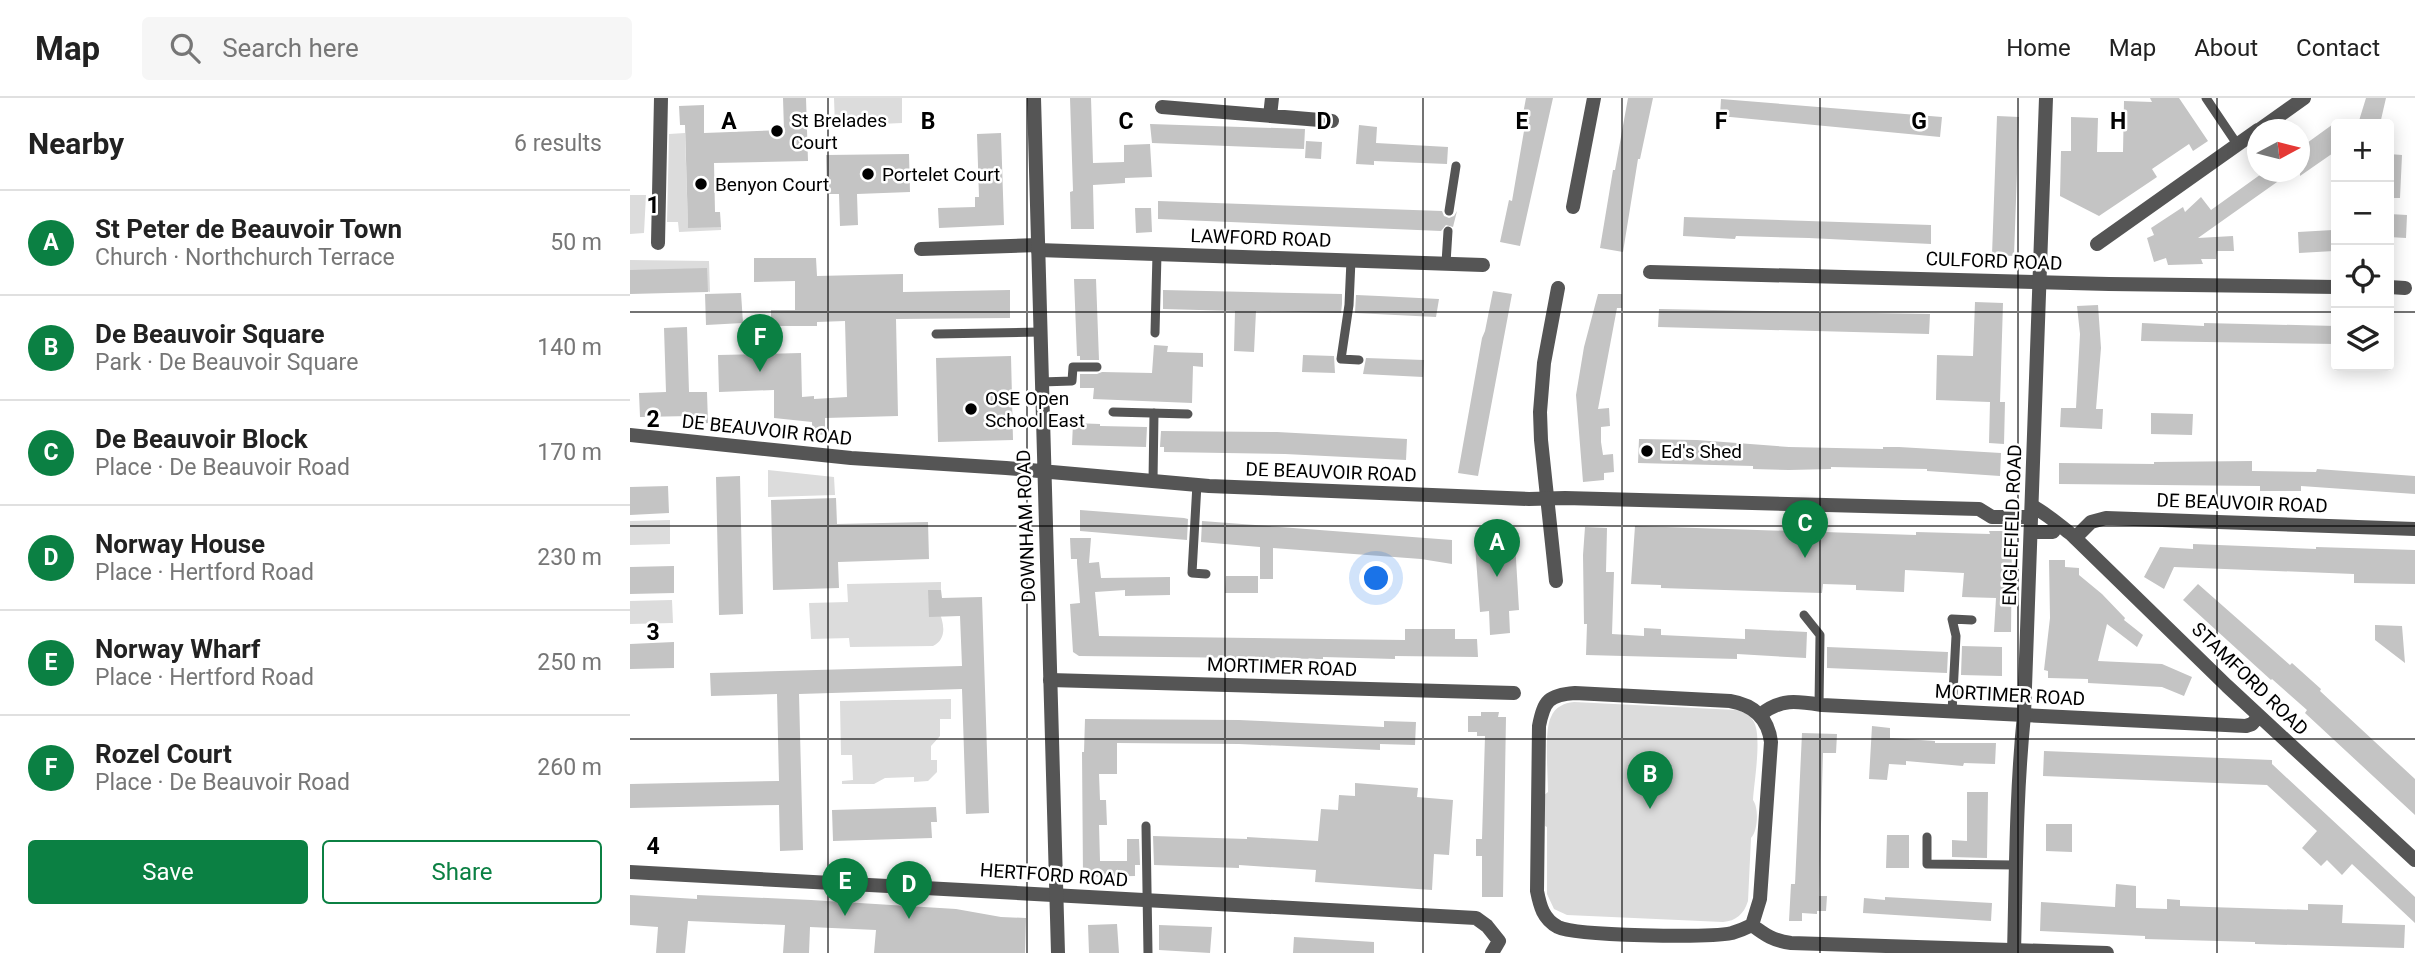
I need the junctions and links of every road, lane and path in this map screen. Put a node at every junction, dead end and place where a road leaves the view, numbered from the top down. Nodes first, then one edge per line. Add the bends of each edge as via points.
1 (661, 98) edge
2 (1034, 98) edge
3 (1272, 98) edge
4 (1594, 98) edge
5 (2046, 98) edge
6 (2206, 98) edge
7 (2304, 98) edge
8 (1162, 107) dead end
9 (1270, 116) junction
10 (2274, 119) edge
11 (1332, 121) dead end
12 (2247, 137) edge
13 (2237, 144) junction
14 (1456, 166) dead end
15 (1573, 207) dead end
16 (1449, 211) dead end
17 (1448, 231) dead end
18 (658, 243) dead end
19 (2097, 244) dead end
20 (1038, 247) junction
21 (921, 248) dead end
22 (1157, 254) junction
23 (1351, 260) junction
24 (1446, 263) junction
25 (1483, 265) dead end
26 (1650, 272) dead end
27 (2038, 282) junction
28 (2331, 287) edge
29 (1558, 288) dead end
30 (2394, 288) edge
31 (2405, 288) dead end
32 (1040, 331) junction
33 (1155, 333) dead end
34 (936, 334) dead end
35 (1359, 360) dead end
36 (1097, 367) dead end
37 (1041, 382) junction
38 (1112, 412) dead end
39 (1154, 413) junction
40 (1188, 414) dead end
41 (630, 435) edge
42 (1044, 472) junction
43 (1153, 481) junction
44 (1197, 484) junction
45 (1548, 498) junction
46 (2031, 518) junction
47 (2058, 525) junction
48 (2415, 528) edge
49 (2075, 538) junction
50 (1206, 574) dead end
51 (1556, 581) dead end
52 (1804, 615) dead end
53 (1972, 620) dead end
54 (1050, 680) junction
55 (1514, 693) dead end
56 (1819, 705) junction
57 (1952, 712) junction
58 (1760, 715) junction
59 (2024, 715) junction
60 (2259, 716) junction
61 (1146, 826) dead end
62 (1927, 836) dead end
63 (2415, 860) edge
64 (2016, 865) junction
65 (630, 872) edge
66 (1056, 895) junction
67 (1146, 900) junction
68 (1752, 925) junction
69 (2014, 951) edge
70 (1058, 953) edge
71 (1148, 953) edge
72 (1492, 953) edge
73 (2107, 953) edge

1 - 18 street
2 - 20 street, DOWNHAM ROAD
3 - 9 street
4 - 15 street
5 - 27 street, ENGLEFIELD ROAD
6 - 13 lane
7 - 10 street
8 - 9 street
9 - 11 street
12 - 13 street
13 - 19 street
14 - 16 lane
17 - 24 lane
20 - 21 street, LAWFORD ROAD
20 - 22 street, LAWFORD ROAD
20 - 32 street, DOWNHAM ROAD
22 - 23 street, LAWFORD ROAD
22 - 33 lane
23 - 24 street, LAWFORD ROAD
23 - 35 lane via 1341,359
24 - 25 street, LAWFORD ROAD
26 - 27 street, CULFORD ROAD
27 - 28 street, CULFORD ROAD
27 - 46 street, ENGLEFIELD ROAD
29 - 45 street via 1540,412
30 - 31 street
32 - 34 lane
32 - 37 street, DOWNHAM ROAD
36 - 37 lane via 1073,367 1072,381
37 - 42 street, DOWNHAM ROAD
38 - 39 lane
39 - 40 lane
39 - 43 lane
41 - 42 street, DE BEAUVOIR ROAD
42 - 43 street, DE BEAUVOIR ROAD
42 - 54 street, DOWNHAM ROAD
43 - 44 street, DE BEAUVOIR ROAD
44 - 45 street, DE BEAUVOIR ROAD
44 - 50 lane via 1192,573
45 - 46 street, DE BEAUVOIR ROAD via 1979,509 1992,517
45 - 51 street
46 - 47 street, STAMFORD ROAD via 2054,519
46 - 47 street via 2053,532
46 - 59 street, ENGLEFIELD ROAD
47 - 49 street, STAMFORD ROAD
48 - 49 street, DE BEAUVOIR ROAD via 2106,517 2091,522
49 - 60 street, STAMFORD ROAD
52 - 56 lane via 1820,635
53 - 57 lane via 1952,619 1956,636
54 - 55 street, MORTIMER ROAD
54 - 66 street, DOWNHAM ROAD
56 - 57 street, MORTIMER ROAD
56 - 58 street, MORTIMER ROAD via 1781,702
57 - 59 street, MORTIMER ROAD
58 - 68 street via 1771,742 1760,899
58 - 68 street via 1730,701 1575,693 1550,698 1539,726 1537,891 1547,919 1559,928 1581,932 1644,934 1714,935
59 - 60 street, MORTIMER ROAD via 2246,726
59 - 64 street, ENGLEFIELD ROAD
60 - 63 street, STAMFORD ROAD
61 - 67 lane
62 - 64 lane via 1927,864
64 - 69 street, ENGLEFIELD ROAD
65 - 66 street, HERTFORD ROAD
66 - 67 street, HERTFORD ROAD
66 - 70 street, DOWNHAM ROAD
67 - 71 lane
67 - 72 street, HERTFORD ROAD via 1476,918 1499,942
68 - 69 street via 1779,942
69 - 73 street

